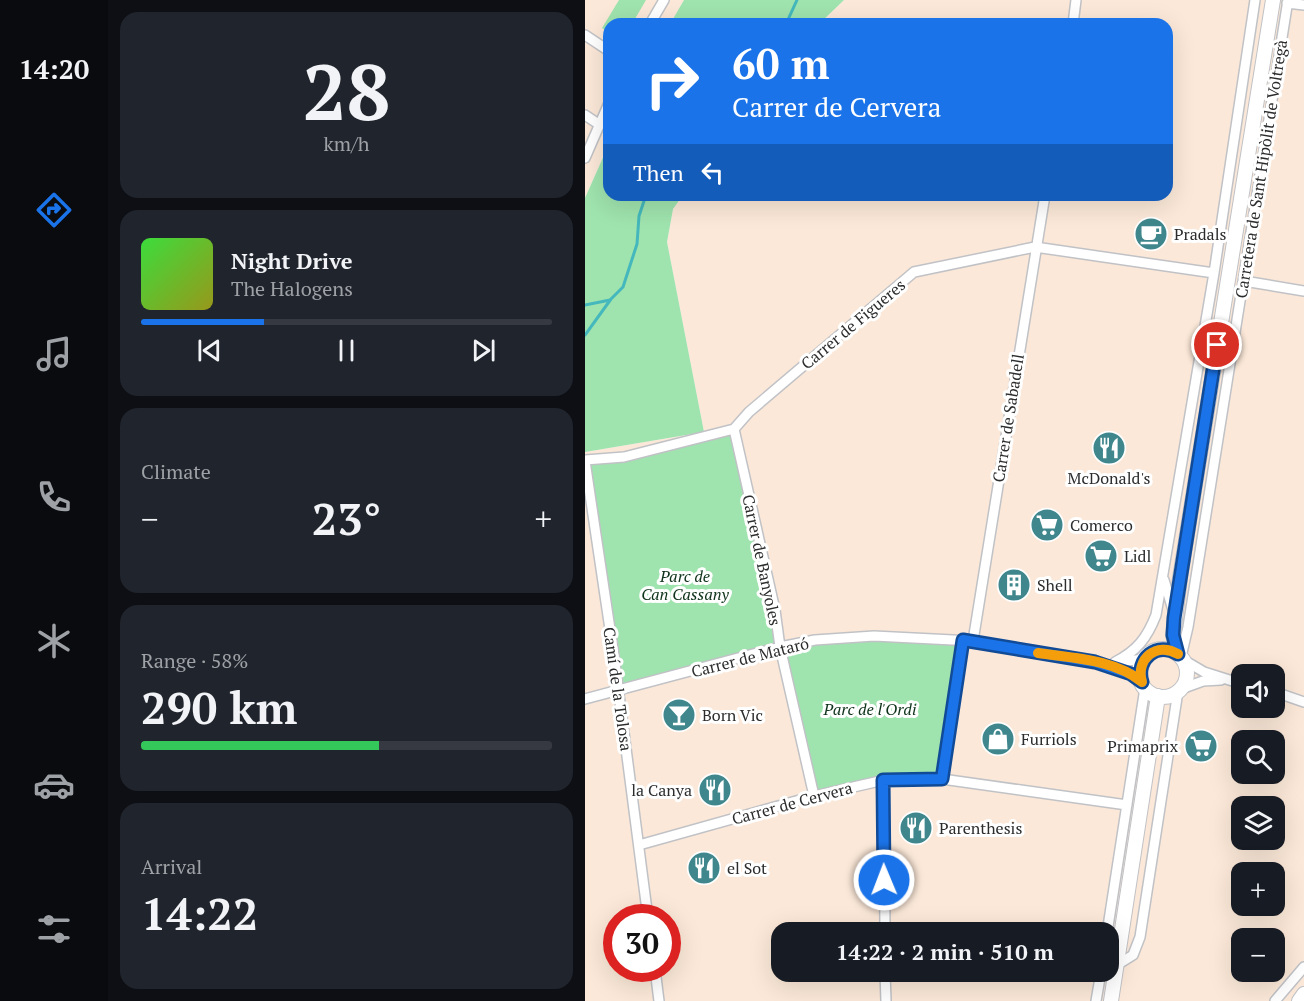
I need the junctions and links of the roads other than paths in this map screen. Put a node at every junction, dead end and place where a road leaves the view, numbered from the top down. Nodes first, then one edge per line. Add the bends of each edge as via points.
1 (664, 0) edge
2 (1076, 0) edge
3 (1255, 0) edge
4 (1273, 0) edge
5 (1287, 1) edge
6 (1304, 5) edge
7 (654, 18) edge
8 (1074, 18) edge
9 (585, 34) edge
10 (603, 47) edge
11 (585, 115) edge
12 (603, 117) edge
13 (600, 124) junction
14 (585, 158) edge
15 (1044, 201) edge
16 (1035, 247) junction
17 (1213, 273) junction
18 (1244, 281) junction
19 (1304, 291) edge
20 (734, 429) junction
21 (585, 460) edge
22 (1164, 578) junction
23 (1174, 617) junction
24 (968, 640) junction
25 (780, 647) junction
26 (1147, 656) junction
27 (1181, 657) junction
28 (1095, 662) junction
29 (1115, 662) junction
30 (1229, 680) joint
31 (1143, 685) junction
32 (618, 690) junction
33 (1180, 690) junction
34 (1285, 695) edge
35 (1158, 696) junction
36 (585, 699) edge
37 (1304, 702) edge
38 (942, 779) junction
39 (883, 780) junction
40 (814, 796) junction
41 (1127, 805) junction
42 (639, 845) junction
43 (646, 904) edge
44 (885, 922) edge
45 (1109, 922) edge
46 (1119, 946) edge
47 (1119, 963) edge
48 (1304, 967) edge
49 (657, 982) edge
50 (885, 982) edge
51 (1099, 982) edge
52 (1114, 982) edge
53 (1304, 994) edge
54 (659, 1001) edge
55 (886, 1001) edge
56 (1096, 1001) edge
57 (1111, 1001) edge
58 (1275, 1001) edge
59 (1299, 1001) edge

1 - 7 street
2 - 8 street
3 - 17 street, Carretera de Sant Hipòlit de Voltregà
4 - 23 street, Carretera de Sant Hipòlit de Voltregà
5 - 6 street
5 - 18 street, Carretera de Sant Hipòlit de Voltregà
9 - 10 street
11 - 13 street
12 - 13 street
13 - 14 street
15 - 16 street, Carrer de Sabadell
16 - 17 street, Carrer de Figueres
16 - 20 street, Carrer de Figueres via 914,272
16 - 24 street, Carrer de Sabadell
17 - 22 street, Carretera de Sant Hipòlit de Voltregà
18 - 19 street
18 - 27 street, Carretera de Sant Hipòlit de Voltregà
20 - 21 street via 624,457
20 - 25 street, Carrer de Banyoles
21 - 32 street, Camí de la Tolosa
22 - 23 street, Carretera de Sant Hipòlit de Voltregà
22 - 29 street, Carretera de Sant Hipòlit de Voltregà via 1150,632 1138,648
23 - 26 street, Carretera de Sant Hipòlit de Voltregà via 1167,635
23 - 27 street, Carretera de Sant Hipòlit de Voltregà via 1173,635
24 - 25 street, Carrer de Mataró via 874,636
24 - 28 street, Carrer de Mataró
24 - 38 street, Carrer de Sabadell
25 - 32 street, Carrer de Mataró
25 - 40 street, Carrer de Banyoles
26 - 27 street via 1164,649
26 - 29 street, Carrer de Mataró
26 - 31 street via 1140,670
27 - 30 street via 1204,672
27 - 33 street via 1187,673
28 - 29 street, Carrer de Mataró
28 - 31 street, Carrer de Mataró via 1131,674
30 - 33 street via 1203,681
31 - 35 street
31 - 41 street
32 - 36 street, Carrer de Mataró
32 - 42 street, Camí de la Tolosa
33 - 35 street
33 - 47 street via 1140,938 1133,955
34 - 37 street
35 - 46 street
38 - 39 street, Carrer de Cervera
38 - 41 street, Carrer de Cervera
39 - 40 street, Carrer de Cervera
39 - 44 street
40 - 42 street, Carrer de Cervera
41 - 45 street
42 - 43 street, Camí de la Tolosa
48 - 58 street
49 - 54 street
50 - 55 street
51 - 56 street
52 - 57 street
53 - 59 street

